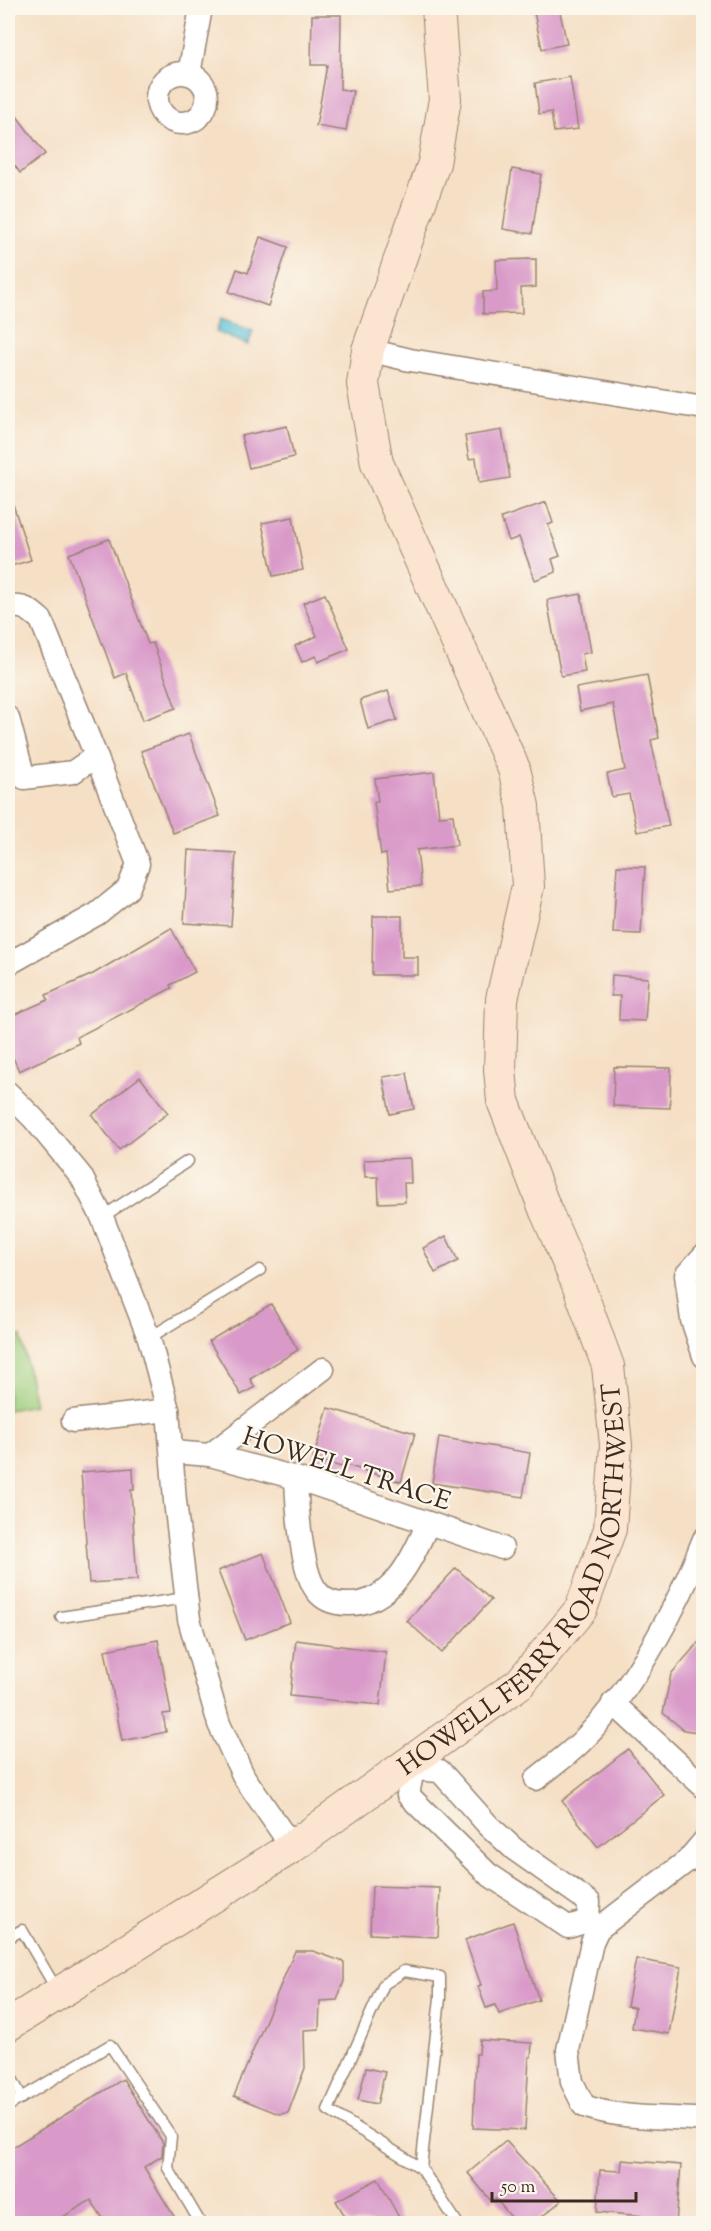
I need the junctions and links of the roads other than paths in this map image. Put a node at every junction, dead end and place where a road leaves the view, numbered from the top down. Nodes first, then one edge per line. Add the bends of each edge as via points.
1 (201, 8) edge
2 (438, 8) edge
3 (189, 74) dead end
4 (368, 350) junction
5 (704, 408) edge
6 (8, 608) edge
7 (8, 718) edge
8 (96, 756) junction
9 (8, 964) edge
10 (8, 1093) edge
11 (188, 1161) dead end
12 (102, 1217) junction
13 (704, 1255) edge
14 (261, 1270) dead end
15 (149, 1338) junction
16 (704, 1356) edge
17 (323, 1369) dead end
18 (168, 1410) junction
19 (73, 1420) dead end
20 (172, 1452) junction
21 (210, 1455) junction
22 (296, 1478) junction
23 (429, 1523) junction
24 (704, 1539) edge
25 (502, 1548) dead end
26 (184, 1598) junction
27 (61, 1617) dead end
28 (613, 1703) junction
29 (410, 1765) junction
30 (536, 1779) dead end
31 (704, 1787) edge
32 (488, 1825) junction
33 (704, 1841) edge
34 (292, 1847) junction
35 (465, 1852) junction
36 (593, 1925) junction
37 (8, 1938) edge
38 (60, 1995) junction
39 (8, 2025) edge
40 (8, 2071) edge
41 (22, 2098) junction
42 (8, 2106) edge
43 (704, 2120) edge
44 (421, 2168) junction
45 (201, 2223) edge
46 (458, 2223) edge

1 - 3 street
2 - 4 street, HOWELL FERRY ROAD NORTHWEST via 445,99 434,163
4 - 5 street
4 - 29 street, HOWELL FERRY ROAD NORTHWEST via 363,384 377,463 514,769 523,806 528,886 502,999 503,1101 608,1366 616,1445 610,1529 581,1609 520,1683
6 - 8 street via 26,607 41,620
7 - 8 street via 24,778 73,772
8 - 9 street via 138,864 128,889 96,914
10 - 12 street via 81,1176
11 - 12 lane
12 - 15 street
13 - 16 street via 686,1275 692,1320
14 - 15 lane
15 - 18 street
17 - 21 street
18 - 19 street
18 - 20 street
20 - 21 street, HOWELL TRACE
20 - 26 street
21 - 22 street, HOWELL TRACE
22 - 23 street, HOWELL TRACE
22 - 23 street via 306,1565 315,1589 331,1604 362,1605 387,1590 411,1560
23 - 25 street, HOWELL TRACE
24 - 28 street via 688,1580 633,1676
26 - 27 lane
26 - 34 street via 219,1724 244,1777
28 - 30 street via 585,1738
28 - 31 street
29 - 32 street via 440,1771
29 - 34 street, HOWELL FERRY ROAD NORTHWEST
29 - 35 street via 408,1795
32 - 35 street
32 - 36 street via 514,1849 589,1902
33 - 36 street via 687,1861
34 - 38 street, HOWELL FERRY ROAD NORTHWEST
35 - 36 street via 488,1874 568,1927
36 - 43 street via 567,2050 572,2082 584,2106 633,2118 669,2116
37 - 38 lane via 22,1930
38 - 39 street, HOWELL FERRY ROAD NORTHWEST
40 - 41 lane
41 - 42 lane
41 - 45 lane via 110,2045 171,2136 168,2168
44 - 44 lane via 328,2110 384,1984 404,1971 440,1977
44 - 46 lane

